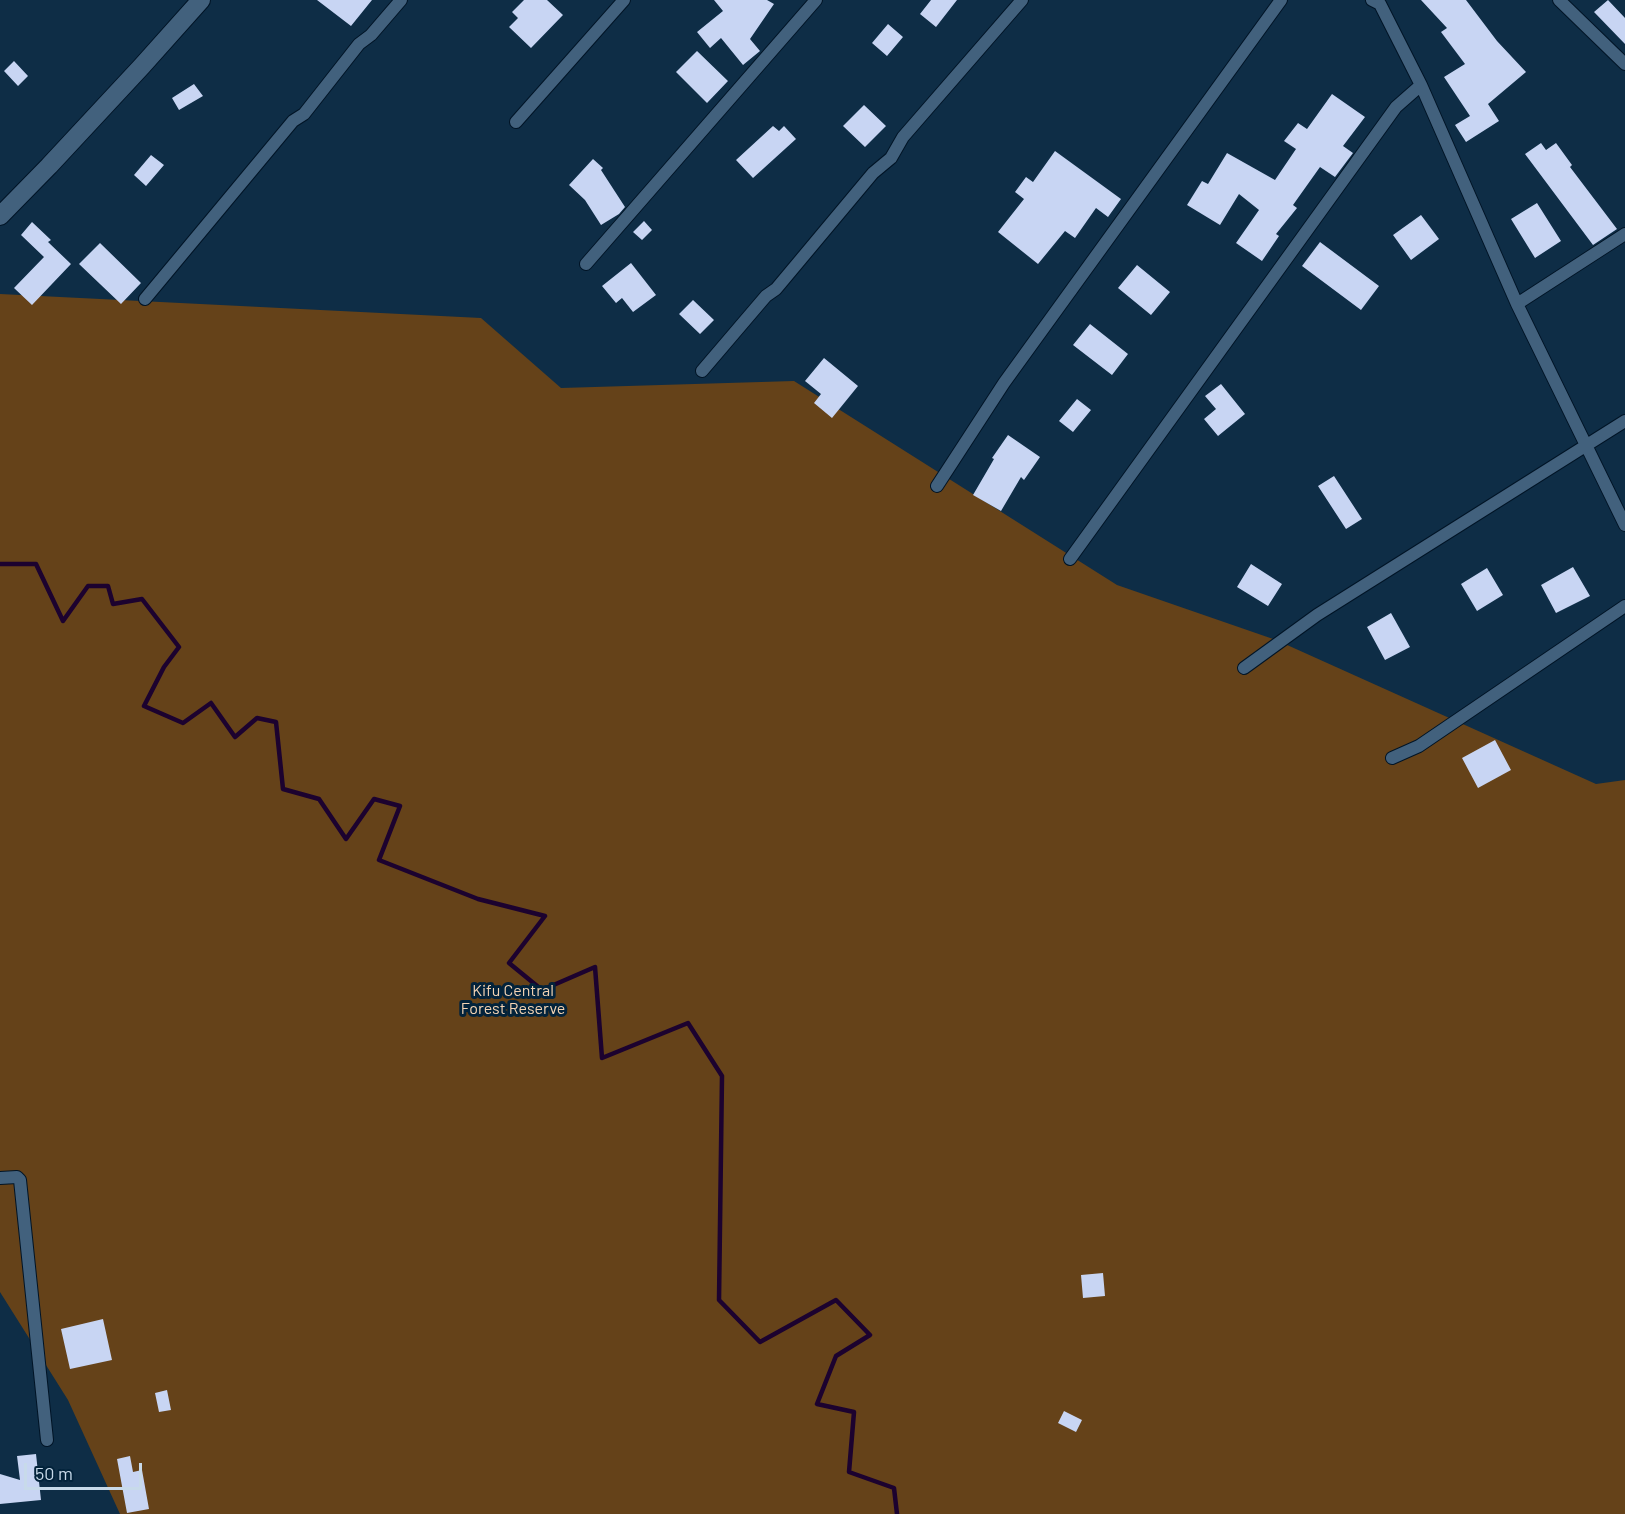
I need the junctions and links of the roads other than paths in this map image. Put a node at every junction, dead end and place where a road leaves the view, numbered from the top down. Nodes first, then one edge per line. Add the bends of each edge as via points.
1 (201, 0) edge
2 (400, 0) edge
3 (624, 0) edge
4 (816, 0) edge
5 (1022, 0) edge
6 (1281, 0) edge
7 (1559, 0) edge
8 (1378, 1) edge
9 (1625, 64) edge
10 (1421, 85) junction
11 (516, 122) dead end
12 (0, 216) edge
13 (1625, 234) edge
14 (586, 264) dead end
15 (145, 299) dead end
16 (1517, 304) junction
17 (702, 371) dead end
18 (1625, 421) edge
19 (1587, 445) junction
20 (937, 486) dead end
21 (1625, 525) edge
22 (1070, 559) dead end
23 (1625, 606) edge
24 (1244, 668) dead end
25 (1392, 758) dead end
26 (0, 1178) edge
27 (47, 1440) dead end

1 - 12 street
2 - 15 street
3 - 11 street
4 - 14 street
5 - 17 street via 903,137 891,158 873,173
6 - 20 street via 1004,383
7 - 9 street
8 - 10 street
10 - 16 street
10 - 22 street via 1396,106
13 - 16 street
16 - 19 street
18 - 19 street
19 - 21 street
19 - 24 street via 1317,615
23 - 25 street via 1419,746
26 - 27 street via 20,1180

